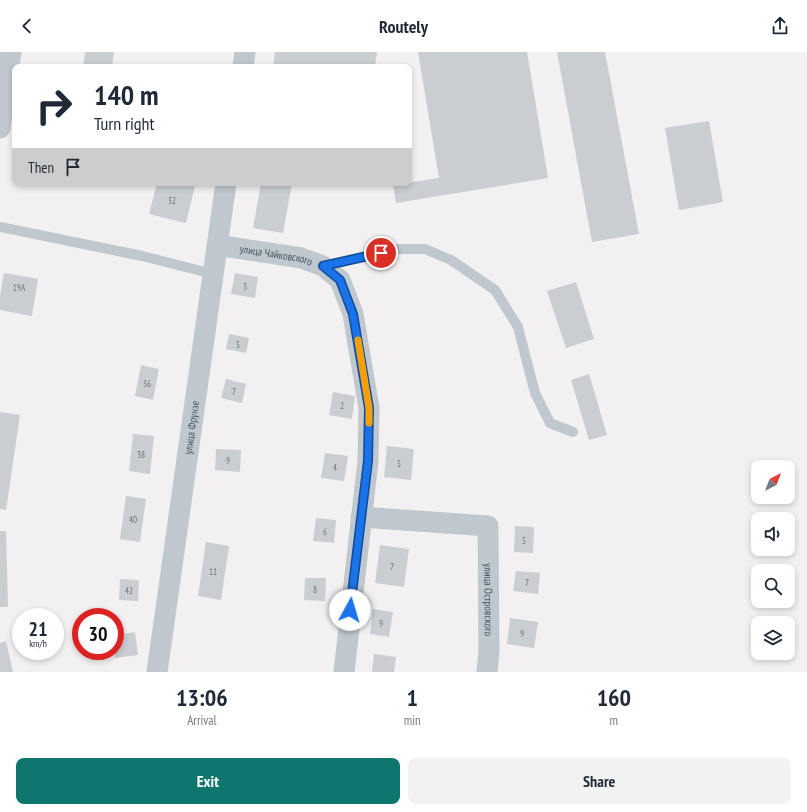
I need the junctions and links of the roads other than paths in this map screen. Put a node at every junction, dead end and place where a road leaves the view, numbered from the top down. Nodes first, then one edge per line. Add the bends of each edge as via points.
1 (11, 52) edge
2 (245, 52) edge
3 (243, 64) edge
4 (0, 128) edge
5 (226, 186) edge
6 (0, 227) edge
7 (217, 246) junction
8 (323, 266) junction
9 (213, 274) junction
10 (573, 432) dead end
11 (361, 516) junction
12 (157, 672) edge
13 (344, 672) edge
14 (487, 672) edge

1 - 4 street
2 - 3 street
5 - 7 street, улица Фрунзе
6 - 9 lane via 142,256
7 - 8 street, улица Чайковского via 301,258
7 - 9 street, улица Фрунзе
8 - 10 lane via 396,249 425,249 451,260 495,290 518,326 535,393 550,423
8 - 11 street, улица Чайковского via 340,280 353,314 369,408 368,461
9 - 12 street, улица Фрунзе
11 - 13 street, улица Чайковского
11 - 14 street, улица Островского via 488,526

